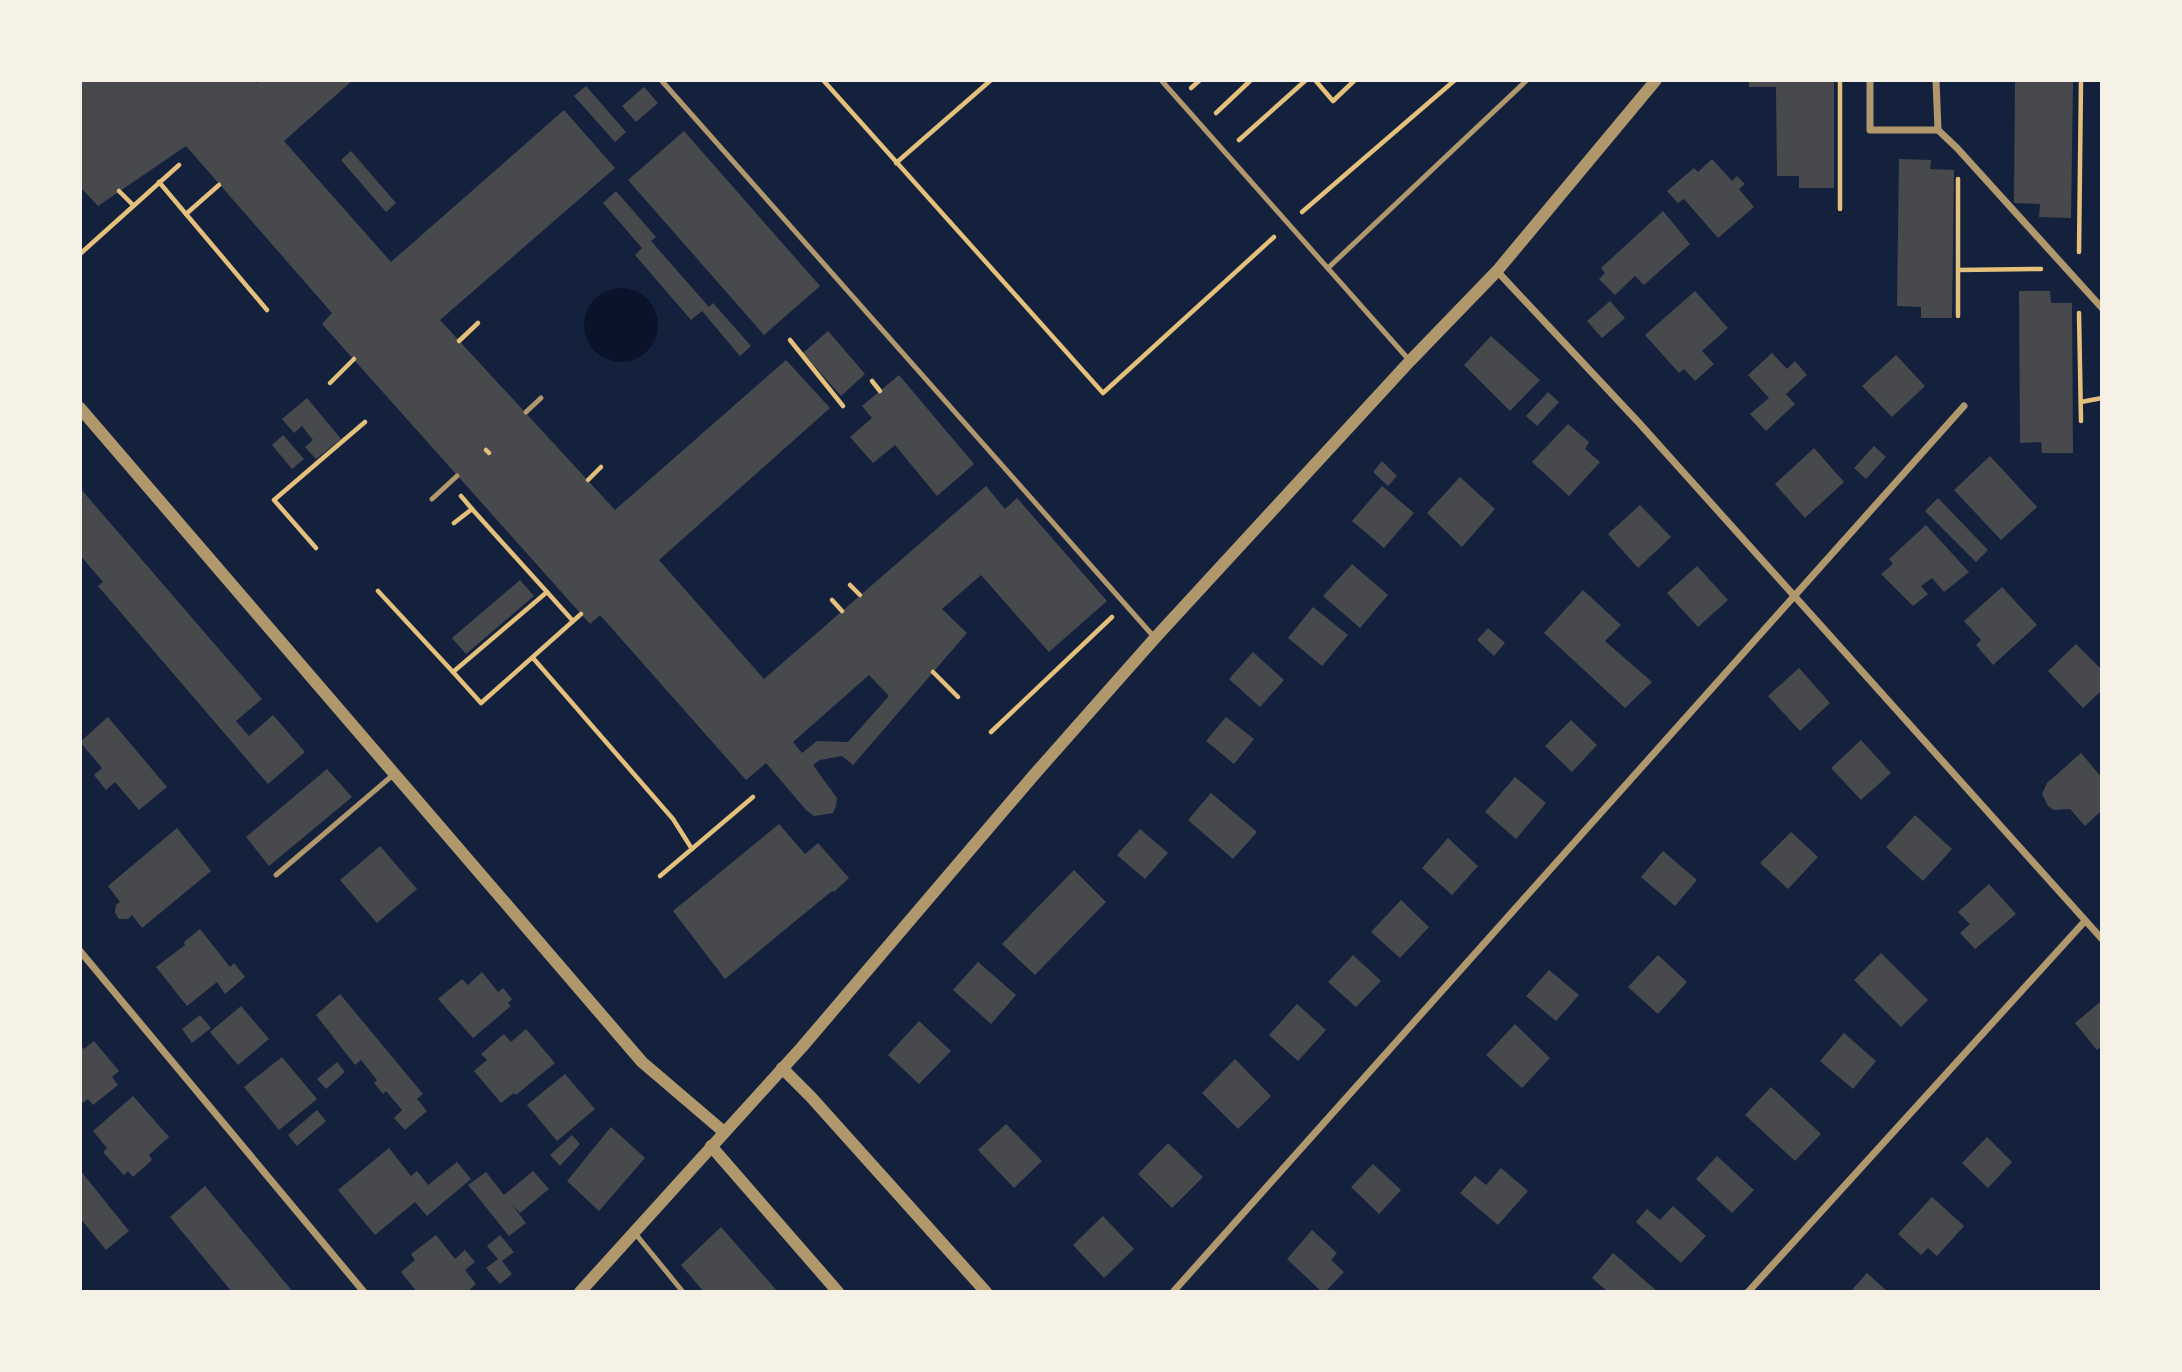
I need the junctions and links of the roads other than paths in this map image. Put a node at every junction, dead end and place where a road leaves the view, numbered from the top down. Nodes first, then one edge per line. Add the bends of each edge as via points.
1 (661, 80) edge
2 (1161, 80) edge
3 (1527, 80) edge
4 (1656, 80) edge
5 (1870, 80) edge
6 (1936, 80) edge
7 (1938, 130) junction
8 (1328, 268) junction
9 (1497, 271) junction
10 (2102, 307) edge
11 (1410, 361) junction
12 (541, 398) dead end
13 (1964, 406) dead end
14 (80, 408) edge
15 (526, 412) dead end
16 (457, 476) dead end
17 (432, 499) dead end
18 (1796, 597) junction
19 (1155, 638) junction
20 (394, 774) junction
21 (276, 875) dead end
22 (2085, 921) junction
23 (2102, 939) edge
24 (80, 951) edge
25 (782, 1069) junction
26 (724, 1132) junction
27 (710, 1146) junction
28 (634, 1232) junction
29 (364, 1292) edge
30 (580, 1292) edge
31 (683, 1292) edge
32 (838, 1292) edge
33 (986, 1292) edge
34 (1173, 1292) edge
35 (1748, 1292) edge

1 - 19 lane
2 - 8 lane
3 - 8 lane
4 - 9 street
5 - 7 street via 1870,130
6 - 7 street
7 - 10 street
8 - 11 lane
9 - 11 street
9 - 18 street
11 - 19 street
12 - 15 lane
13 - 18 street
14 - 20 street
16 - 17 lane
18 - 22 street
18 - 34 street
19 - 25 street
20 - 21 lane
20 - 26 street via 642,1062
22 - 23 street
22 - 35 street
24 - 29 street
25 - 26 street
25 - 33 street
26 - 27 street
27 - 28 street
27 - 32 street
28 - 30 street
28 - 31 lane

